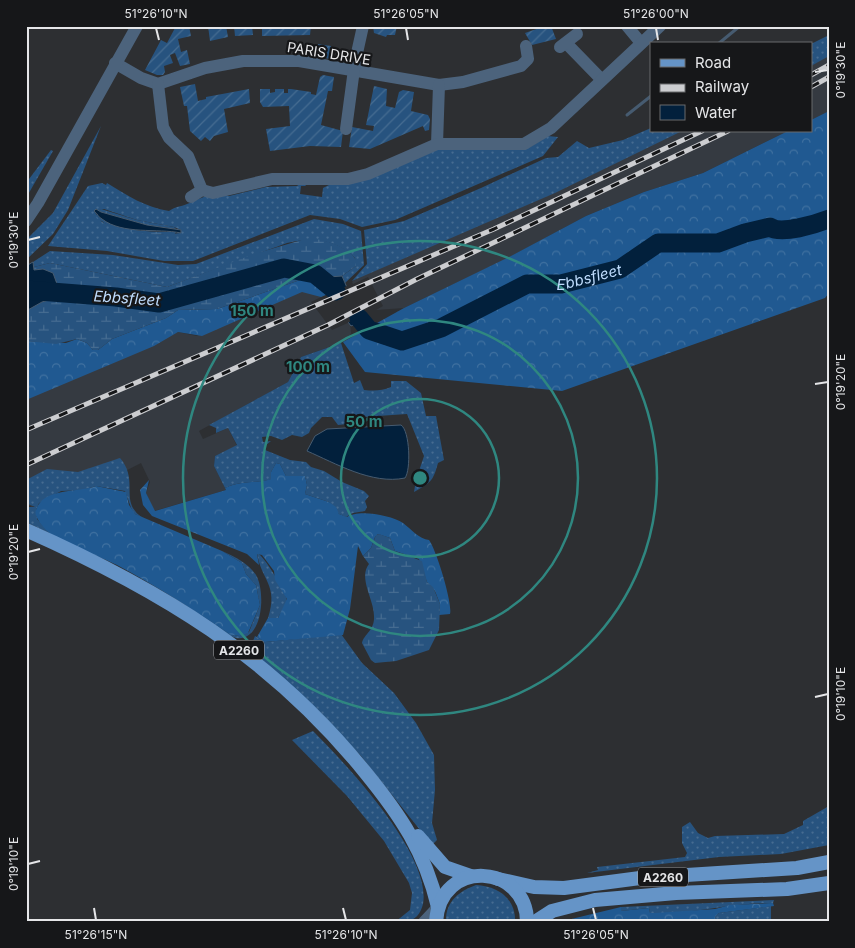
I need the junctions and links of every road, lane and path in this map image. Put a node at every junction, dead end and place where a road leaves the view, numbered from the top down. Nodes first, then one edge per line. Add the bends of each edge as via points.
1 (137, 26) edge
2 (363, 26) edge
3 (627, 26) edge
4 (660, 26) edge
5 (577, 34) dead end
6 (641, 43) junction
7 (526, 46) dead end
8 (115, 63) junction
9 (354, 72) junction
10 (602, 80) junction
11 (158, 84) junction
12 (438, 85) junction
13 (346, 129) dead end
14 (437, 144) junction
15 (202, 190) junction
16 (190, 197) dead end
17 (26, 220) edge
18 (26, 530) edge
19 (407, 826) junction
20 (829, 862) edge
21 (471, 876) junction
22 (498, 879) junction
23 (829, 883) edge
24 (438, 908) junction
25 (424, 922) edge
26 (436, 922) edge
27 (527, 922) edge
28 (535, 922) edge

1 - 8 street
2 - 9 street
3 - 6 street
4 - 6 street
5 - 10 street via 563,45
6 - 10 street
7 - 12 street, PARIS DRIVE via 528,59 521,66 463,82
8 - 11 street
8 - 17 street
9 - 11 street, PARIS DRIVE via 299,61 243,61 208,67
9 - 12 street, PARIS DRIVE
9 - 13 street
10 - 14 street via 551,128 524,144
11 - 15 street via 163,128 190,159
12 - 14 street
14 - 15 street via 348,180 272,178 213,193
15 - 16 street
18 - 19 main road, A2260 via 142,586 239,650 282,685 335,738
19 - 21 main road, A2260 via 445,867
19 - 24 main road, A2260 via 430,877
20 - 22 main road, A2260 via 798,868 640,878 564,888 534,887
21 - 22 main road, A2260
21 - 24 main road, A2260 via 448,888
22 - 27 main road, A2260 via 521,897
23 - 28 main road, A2260 via 788,889 594,900 552,911
24 - 25 street
24 - 26 main road, A2260

